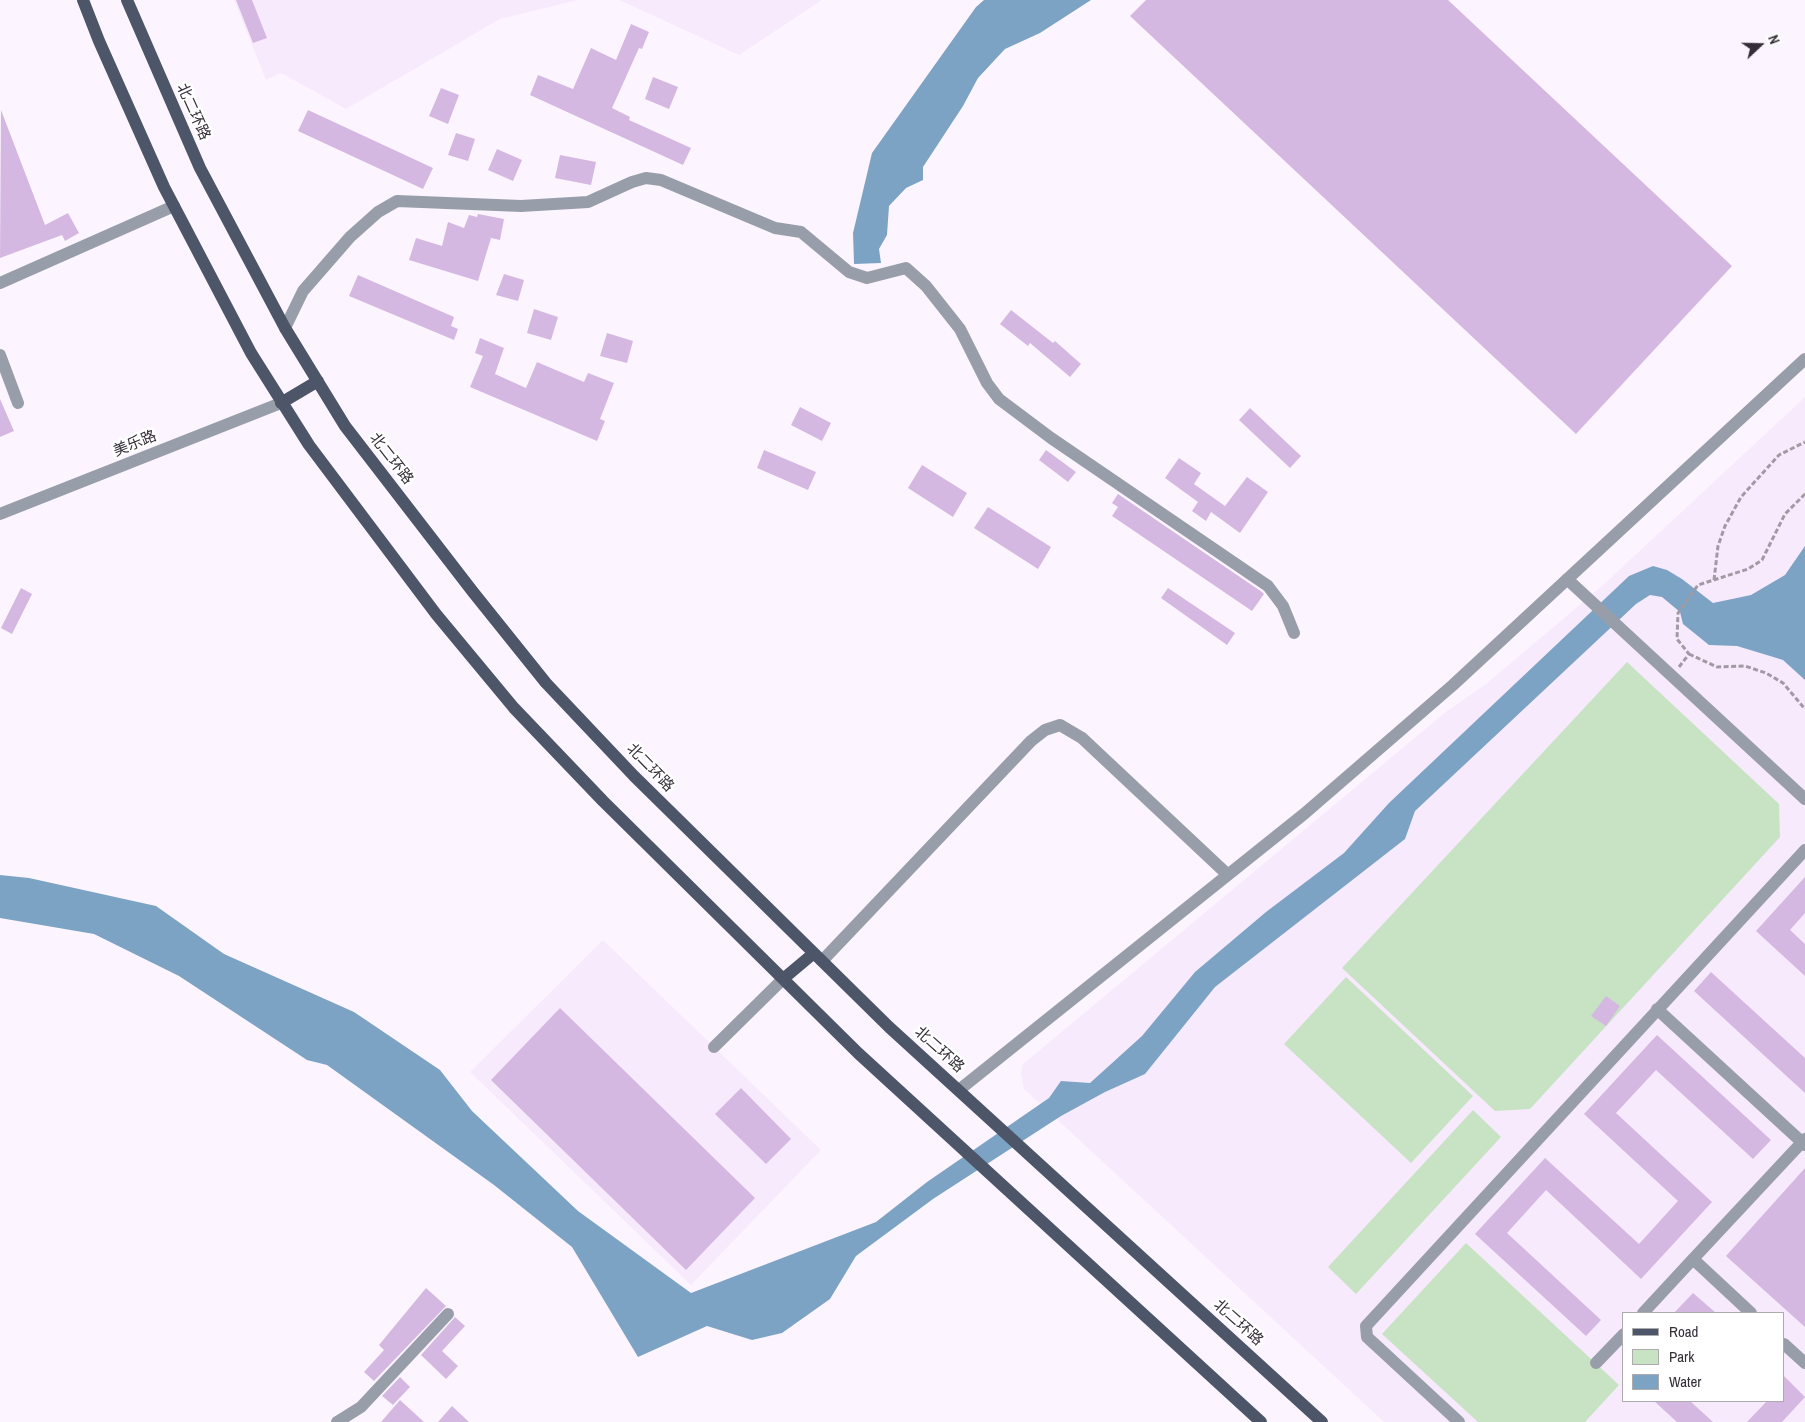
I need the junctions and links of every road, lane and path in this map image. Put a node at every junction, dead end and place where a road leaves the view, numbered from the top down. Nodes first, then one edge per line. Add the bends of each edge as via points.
1 (83, 0) edge
2 (127, 0) edge
3 (174, 206) junction
4 (0, 283) edge
5 (286, 328) junction
6 (0, 355) edge
7 (1805, 359) edge
8 (318, 381) junction
9 (18, 403) dead end
10 (282, 403) junction
11 (1805, 442) edge
12 (1805, 494) edge
13 (0, 514) edge
14 (1567, 578) junction
15 (1714, 580) junction
16 (1294, 633) dead end
17 (1689, 654) junction
18 (1672, 675) junction
19 (1805, 710) edge
20 (1805, 799) edge
21 (1805, 850) edge
22 (1228, 875) junction
23 (818, 957) junction
24 (783, 979) junction
25 (1657, 1009) junction
26 (714, 1047) dead end
27 (959, 1090) junction
28 (1804, 1142) edge
29 (1693, 1259) junction
30 (1644, 1312) edge
31 (1750, 1312) edge
32 (448, 1314) dead end
33 (1622, 1336) edge
34 (1785, 1345) edge
35 (1805, 1363) edge
36 (1596, 1364) dead end
37 (337, 1422) edge
38 (1261, 1422) edge
39 (1322, 1422) edge
40 (1459, 1422) edge

1 - 3 main road via 98,41
2 - 5 main road, 北二环路 via 200,168
3 - 4 street
3 - 10 main road via 251,353
5 - 8 main road, 北二环路
5 - 16 street via 303,291 350,236 378,212 397,201 521,206 588,202 632,182 646,178 661,180 775,228 801,232 849,272 867,278 906,268 926,286 960,329 986,383 999,399 1059,444 1268,586 1283,606
6 - 9 street
7 - 14 street
8 - 10 main road
8 - 23 main road, 北二环路 via 345,426 546,683 634,776
10 - 13 street, 美乐路
10 - 24 main road via 315,453 436,614 514,708
11 - 15 path via 1779,456 1741,497 1722,532
12 - 15 path via 1785,514 1762,560 1748,569
14 - 18 street
14 - 22 street via 1453,685
15 - 17 path via 1698,585 1678,613 1677,640
17 - 18 path
17 - 19 path via 1717,667 1744,666 1766,673 1783,683
18 - 20 street
21 - 25 street
22 - 23 street via 1082,738 1060,725 1045,730 1032,741
22 - 27 street
23 - 24 main road
23 - 27 main road, 北二环路
24 - 26 street
24 - 38 main road via 858,1053
25 - 28 street
25 - 40 street via 1366,1326 1366,1337
27 - 39 main road, 北二环路
28 - 29 street
29 - 30 street
29 - 31 street
32 - 37 street via 361,1407
33 - 36 street
34 - 35 street

